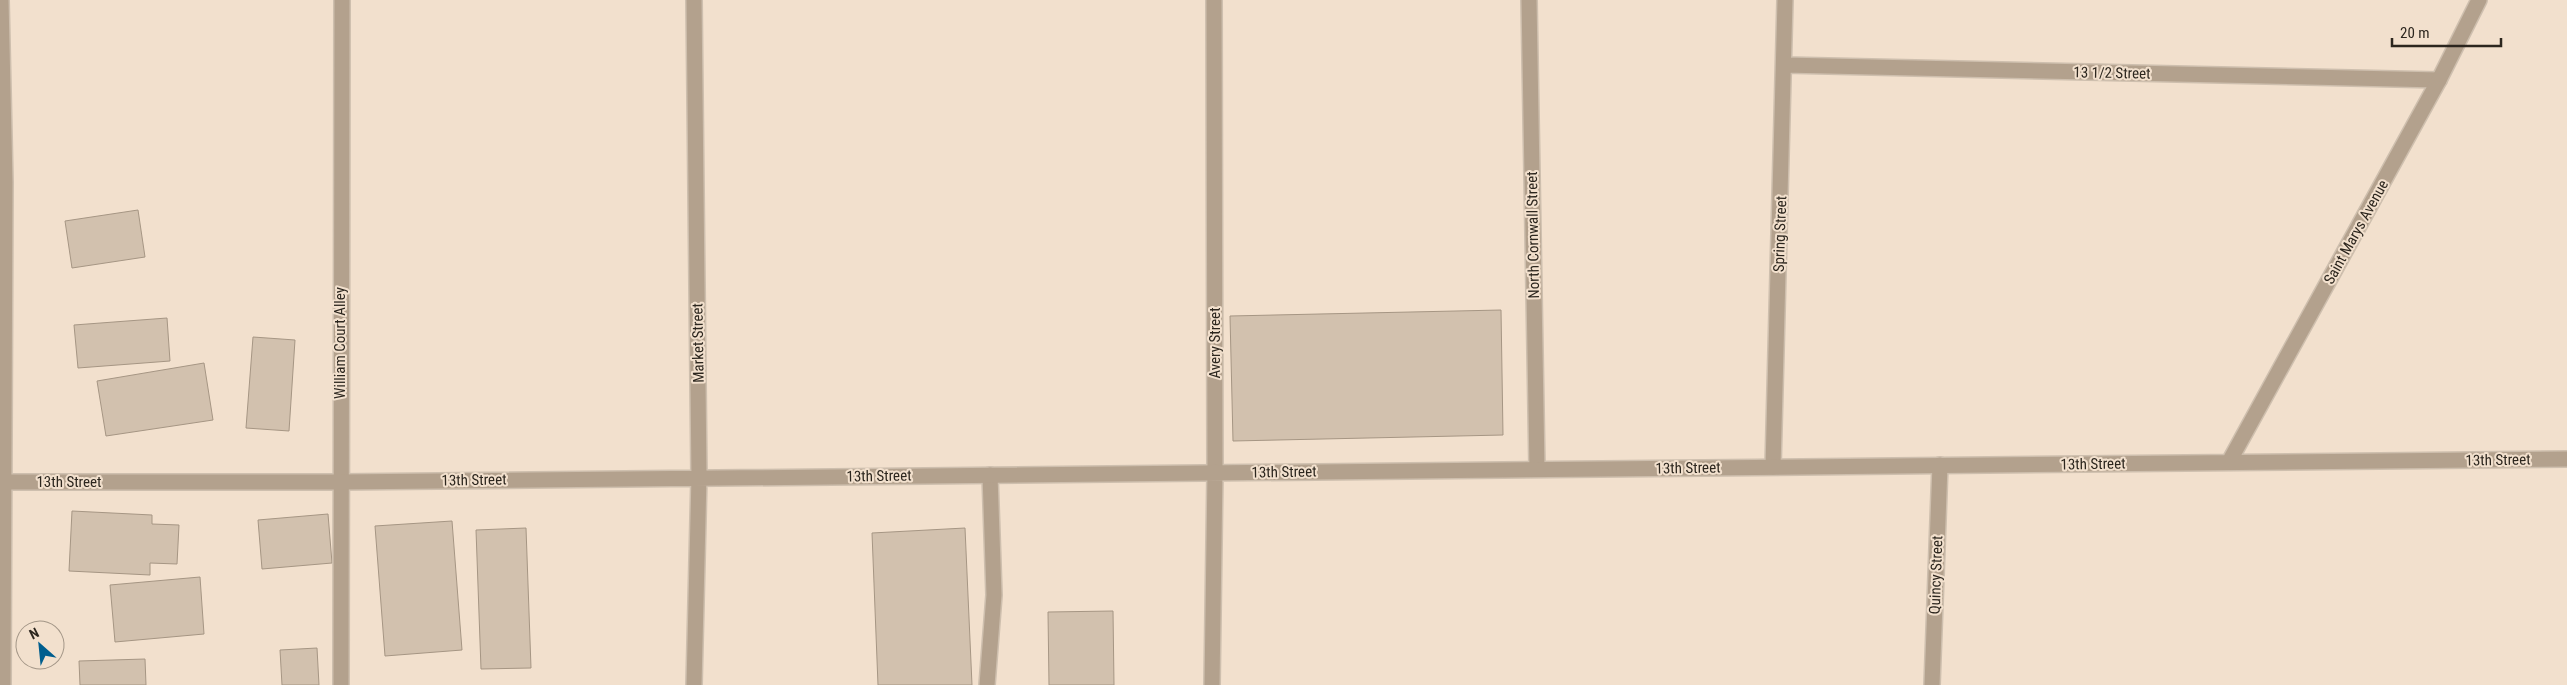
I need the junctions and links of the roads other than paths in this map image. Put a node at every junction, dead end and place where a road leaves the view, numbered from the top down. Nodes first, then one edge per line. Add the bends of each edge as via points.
1 (1, 0) edge
2 (342, 0) edge
3 (694, 0) edge
4 (1214, 0) edge
5 (1529, 0) edge
6 (1785, 0) edge
7 (2479, 0) edge
8 (1785, 65) junction
9 (2439, 80) junction
10 (2567, 459) edge
11 (2230, 462) junction
12 (1940, 465) junction
13 (1774, 467) junction
14 (1537, 469) junction
15 (1215, 472) junction
16 (990, 474) junction
17 (699, 477) junction
18 (2, 482) edge
19 (340, 482) junction
20 (4, 685) edge
21 (341, 685) edge
22 (694, 685) edge
23 (987, 685) edge
24 (1212, 685) edge
25 (1932, 685) edge

1 - 18 street via 5,182
2 - 19 street, William Court Alley
3 - 17 street, Market Street
4 - 15 street, Avery Street
5 - 14 street, North Cornwall Street
6 - 8 street, Spring Street
7 - 9 street, Saint Marys Avenue
8 - 9 street, 13 1/2 Street
8 - 13 street, Spring Street
9 - 11 street, Saint Marys Avenue
10 - 11 street, 13th Street
11 - 12 street, 13th Street
12 - 13 street, 13th Street
12 - 25 street, Quincy Street
13 - 14 street, 13th Street
14 - 15 street, 13th Street
15 - 16 street, 13th Street
15 - 24 street, Avery Street
16 - 17 street, 13th Street
16 - 23 street via 994,595
17 - 19 street, 13th Street
17 - 22 street, Market Street
18 - 19 street, 13th Street
18 - 20 street
19 - 21 street, William Court Alley

